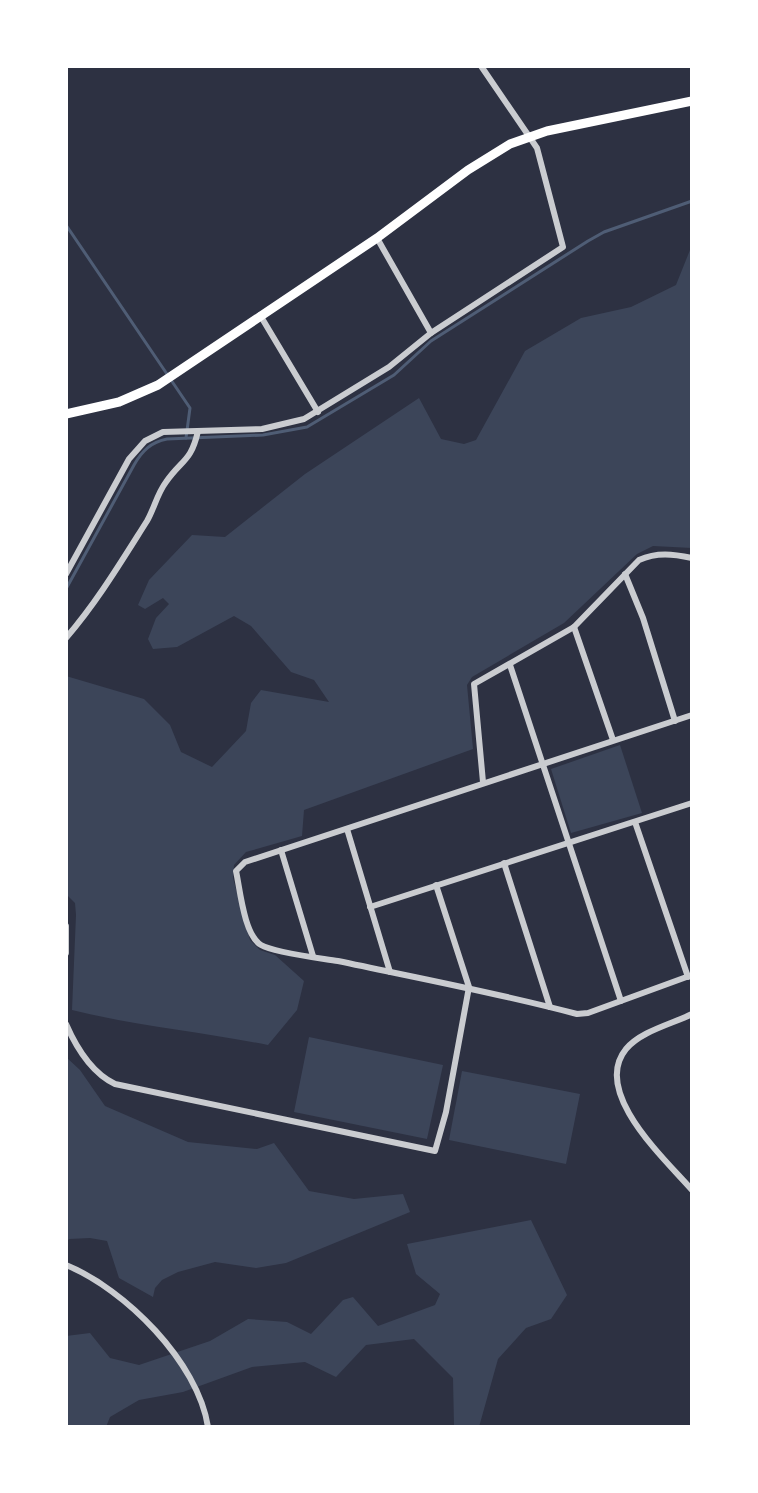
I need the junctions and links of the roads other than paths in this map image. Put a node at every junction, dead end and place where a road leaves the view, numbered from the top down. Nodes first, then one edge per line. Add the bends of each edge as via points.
1 (481, 66) edge
2 (692, 101) edge
3 (529, 136) junction
4 (377, 238) junction
5 (260, 315) junction
6 (431, 333) junction
7 (318, 412) junction
8 (66, 414) edge
9 (198, 431) junction
10 (692, 558) edge
11 (66, 574) edge
12 (625, 574) junction
13 (574, 627) junction
14 (66, 638) edge
15 (510, 665) junction
16 (692, 715) edge
17 (675, 721) junction
18 (613, 740) junction
19 (544, 763) junction
20 (483, 782) junction
21 (692, 803) edge
22 (635, 822) junction
23 (347, 829) junction
24 (568, 842) junction
25 (281, 850) junction
26 (504, 863) junction
27 (436, 885) junction
28 (370, 907) junction
29 (66, 926) edge
30 (66, 953) edge
31 (313, 956) junction
32 (390, 972) junction
33 (690, 976) edge
34 (469, 987) junction
35 (621, 1001) junction
36 (550, 1007) junction
37 (692, 1014) edge
38 (66, 1024) edge
39 (692, 1190) edge
40 (66, 1265) edge
41 (208, 1427) edge

1 - 3 street
2 - 3 main road
3 - 4 main road via 468,170
3 - 6 street via 542,164 563,247
4 - 5 main road
4 - 6 street
5 - 7 street
5 - 8 main road via 140,394
6 - 7 street
7 - 9 street via 262,429
9 - 11 street via 163,432 138,447
9 - 14 street via 193,451 166,482 110,583
10 - 12 street via 652,555
12 - 13 street
12 - 17 street
13 - 15 street
13 - 18 street
15 - 19 street
15 - 20 street via 474,684
16 - 17 street
17 - 18 street
18 - 19 street
19 - 20 street
19 - 24 street
20 - 23 street
21 - 22 street
22 - 24 street
22 - 33 street
23 - 25 street
23 - 28 street
24 - 26 street
24 - 35 street
25 - 31 street
25 - 31 street via 245,862 236,871 245,917 261,946
26 - 27 street
26 - 36 street
27 - 28 street
27 - 34 street
28 - 32 street
29 - 30 street
31 - 32 street
32 - 34 street
33 - 35 street
34 - 36 street
34 - 38 street via 435,1151 115,1084 96,1070
35 - 36 street via 577,1014
37 - 39 street via 626,1049 616,1085 637,1126
40 - 41 street via 126,1301 155,1332 186,1372

